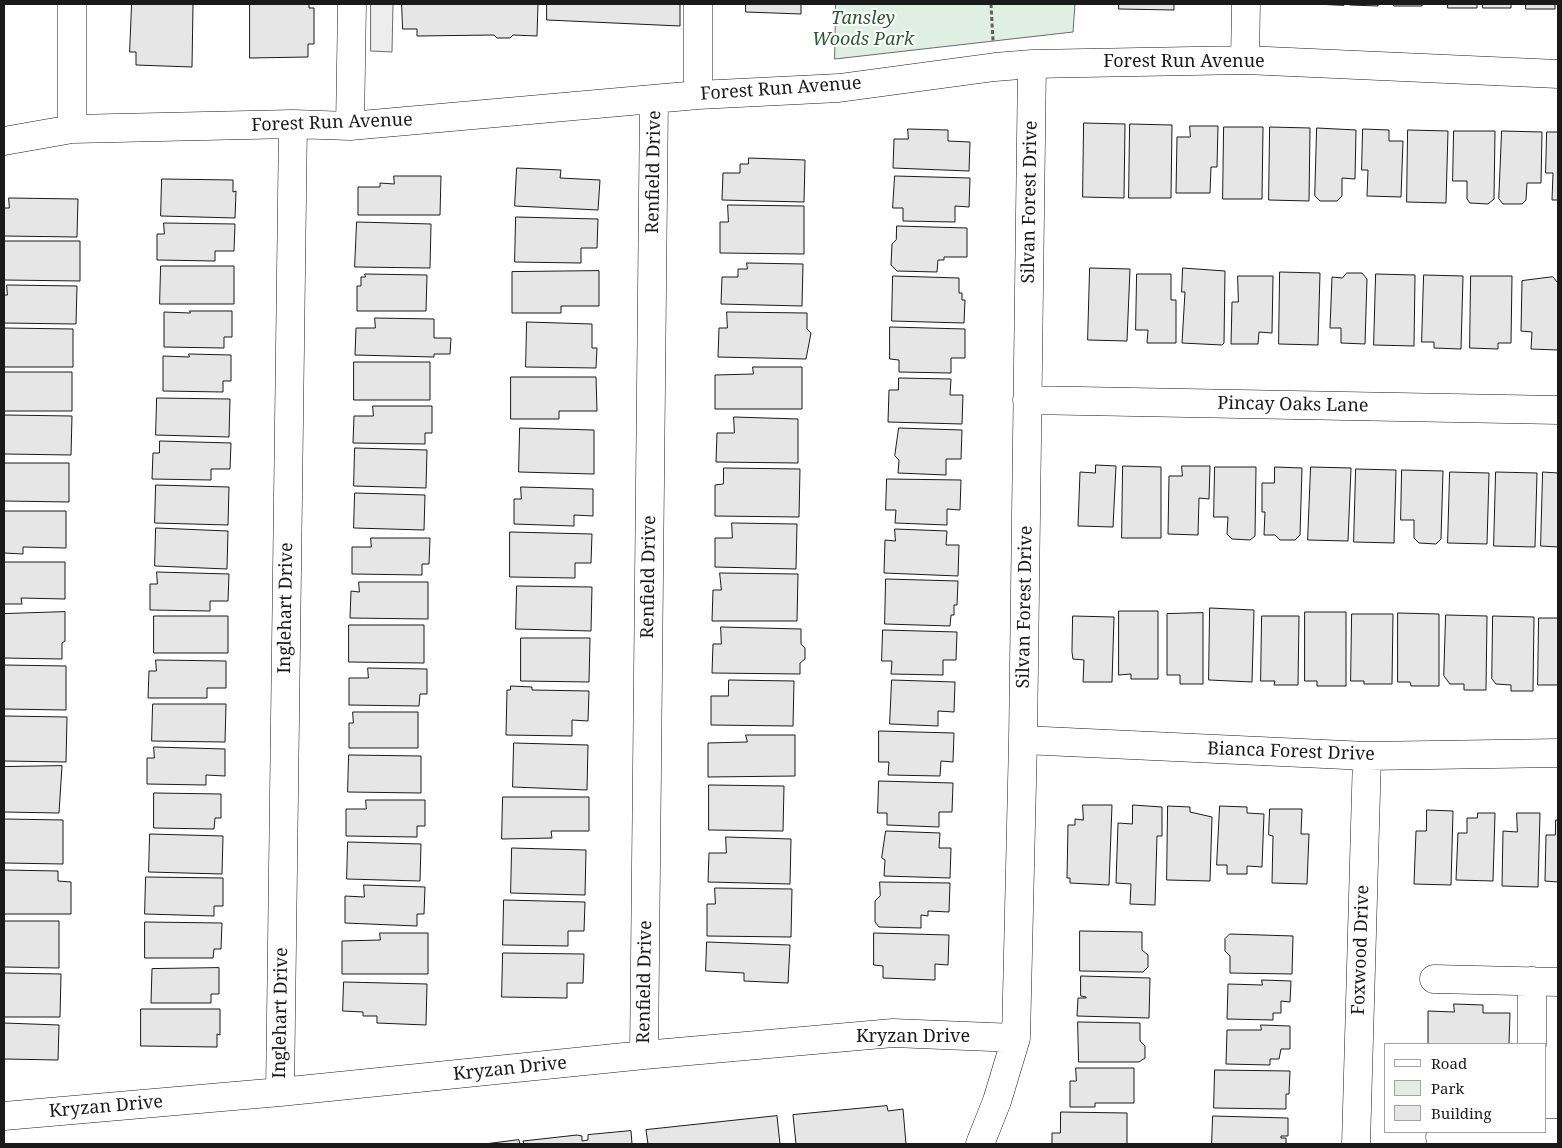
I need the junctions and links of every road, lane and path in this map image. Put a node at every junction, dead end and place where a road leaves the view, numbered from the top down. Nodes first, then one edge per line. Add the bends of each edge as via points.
1 (72, 4) edge
2 (352, 4) edge
3 (698, 4) edge
4 (991, 4) edge
5 (1246, 4) edge
6 (992, 9) dead end
7 (1245, 60) junction
8 (1032, 64) junction
9 (1558, 74) edge
10 (698, 95) junction
11 (654, 100) junction
12 (293, 124) junction
13 (350, 126) junction
14 (72, 129) junction
15 (4, 141) edge
16 (1027, 400) junction
17 (1558, 410) edge
18 (1023, 740) junction
19 (1558, 753) edge
20 (1367, 756) junction
21 (1434, 979) dead end
22 (1545, 981) edge
23 (1016, 1038) junction
24 (1532, 1043) edge
25 (644, 1055) junction
26 (280, 1092) junction
27 (4, 1116) edge
28 (1513, 1133) edge
29 (1440, 1137) dead end
30 (980, 1144) edge
31 (1356, 1144) edge

1 - 14 street
2 - 13 street
3 - 10 street
4 - 6 path
5 - 7 street
7 - 8 street, Forest Run Avenue
7 - 9 street, Forest Run Avenue
8 - 10 street, Forest Run Avenue via 839,88
8 - 16 street, Silvan Forest Drive
10 - 11 street, Forest Run Avenue
11 - 13 street, Forest Run Avenue
11 - 25 street, Renfield Drive
12 - 13 street, Forest Run Avenue
12 - 14 street, Forest Run Avenue
12 - 26 street, Inglehart Drive
14 - 15 street, Forest Run Avenue
16 - 17 street, Pincay Oaks Lane
16 - 18 street, Silvan Forest Drive
18 - 20 street, Bianca Forest Drive
18 - 23 street, Silvan Forest Drive
19 - 20 street, Bianca Forest Drive
20 - 31 street, Foxwood Drive
21 - 22 street
22 - 24 street
23 - 25 street, Kryzan Drive via 893,1033
23 - 30 street, Silvan Forest Drive
25 - 26 street, Kryzan Drive
26 - 27 street, Kryzan Drive
28 - 29 street

